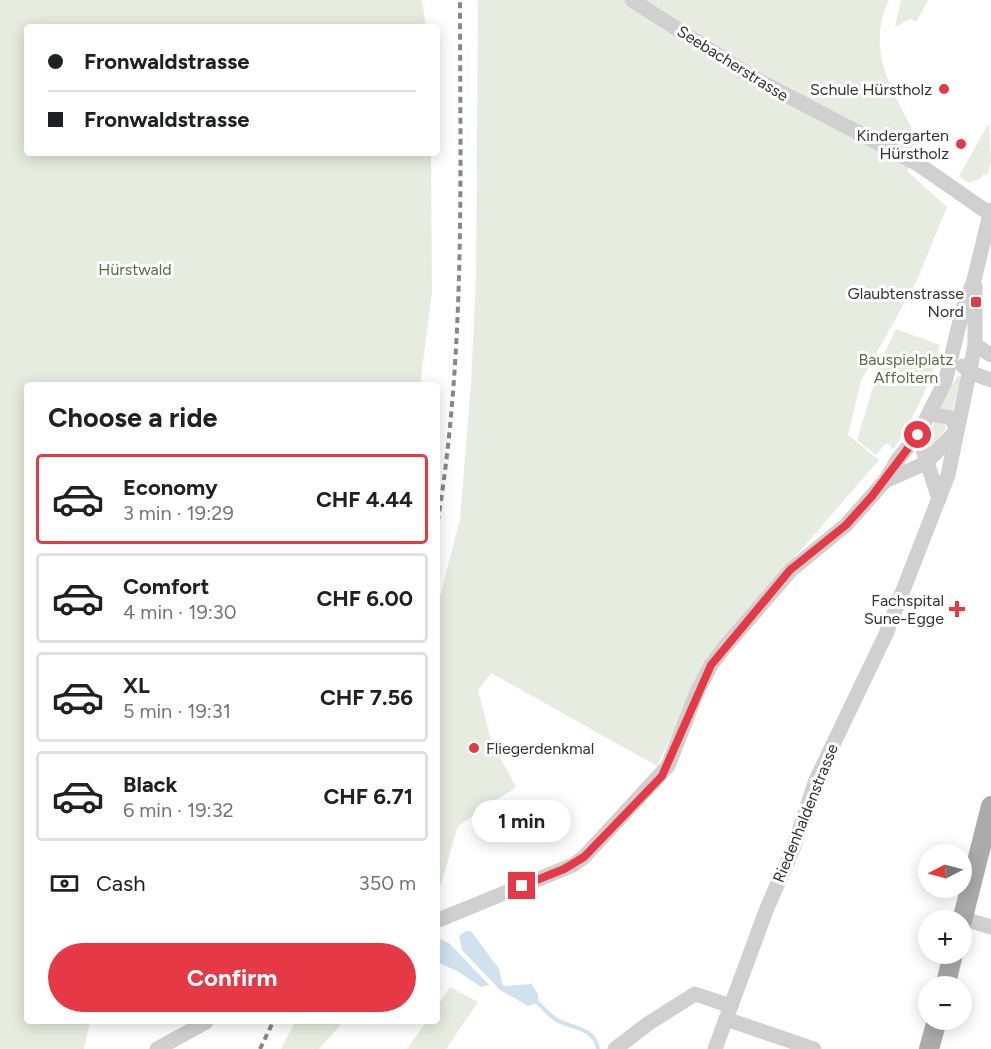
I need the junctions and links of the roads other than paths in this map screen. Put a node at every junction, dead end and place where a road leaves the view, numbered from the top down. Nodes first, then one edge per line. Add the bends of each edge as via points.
1 (632, 0) edge
2 (990, 212) edge
3 (974, 280) junction
4 (975, 345) junction
5 (991, 355) edge
6 (952, 356) junction
7 (969, 372) junction
8 (991, 380) edge
9 (930, 414) junction
10 (957, 429) junction
11 (918, 435) junction
12 (926, 463) junction
13 (885, 481) junction
14 (939, 500) junction
15 (991, 806) edge
16 (965, 910) edge
17 (440, 919) edge
18 (972, 922) edge
19 (991, 927) edge
20 (729, 1013) junction
21 (202, 1024) edge
22 (934, 1030) edge
23 (157, 1049) edge
24 (615, 1049) edge
25 (715, 1049) edge
26 (814, 1049) edge
27 (929, 1049) edge

1 - 2 street, Seebacherstrasse via 752,77 918,164
2 - 3 street
3 - 4 street, Riedenhaldenstrasse
3 - 6 street
4 - 5 street
4 - 6 street
4 - 7 street, Riedenhaldenstrasse
6 - 7 street
6 - 9 street
7 - 8 street
7 - 10 street, Riedenhaldenstrasse
9 - 10 street via 951,418
9 - 11 street
10 - 12 street
10 - 14 street, Riedenhaldenstrasse via 952,461
11 - 12 street
11 - 13 street
12 - 13 street
12 - 14 street
13 - 17 street via 846,525 790,570 724,648 697,692 668,766 584,857 564,869
14 - 20 street, Riedenhaldenstrasse via 886,634 816,780
15 - 16 main road
18 - 19 street
20 - 24 street via 695,994
20 - 25 street, Riedenhaldenstrasse
20 - 26 street
21 - 23 street
22 - 27 main road

